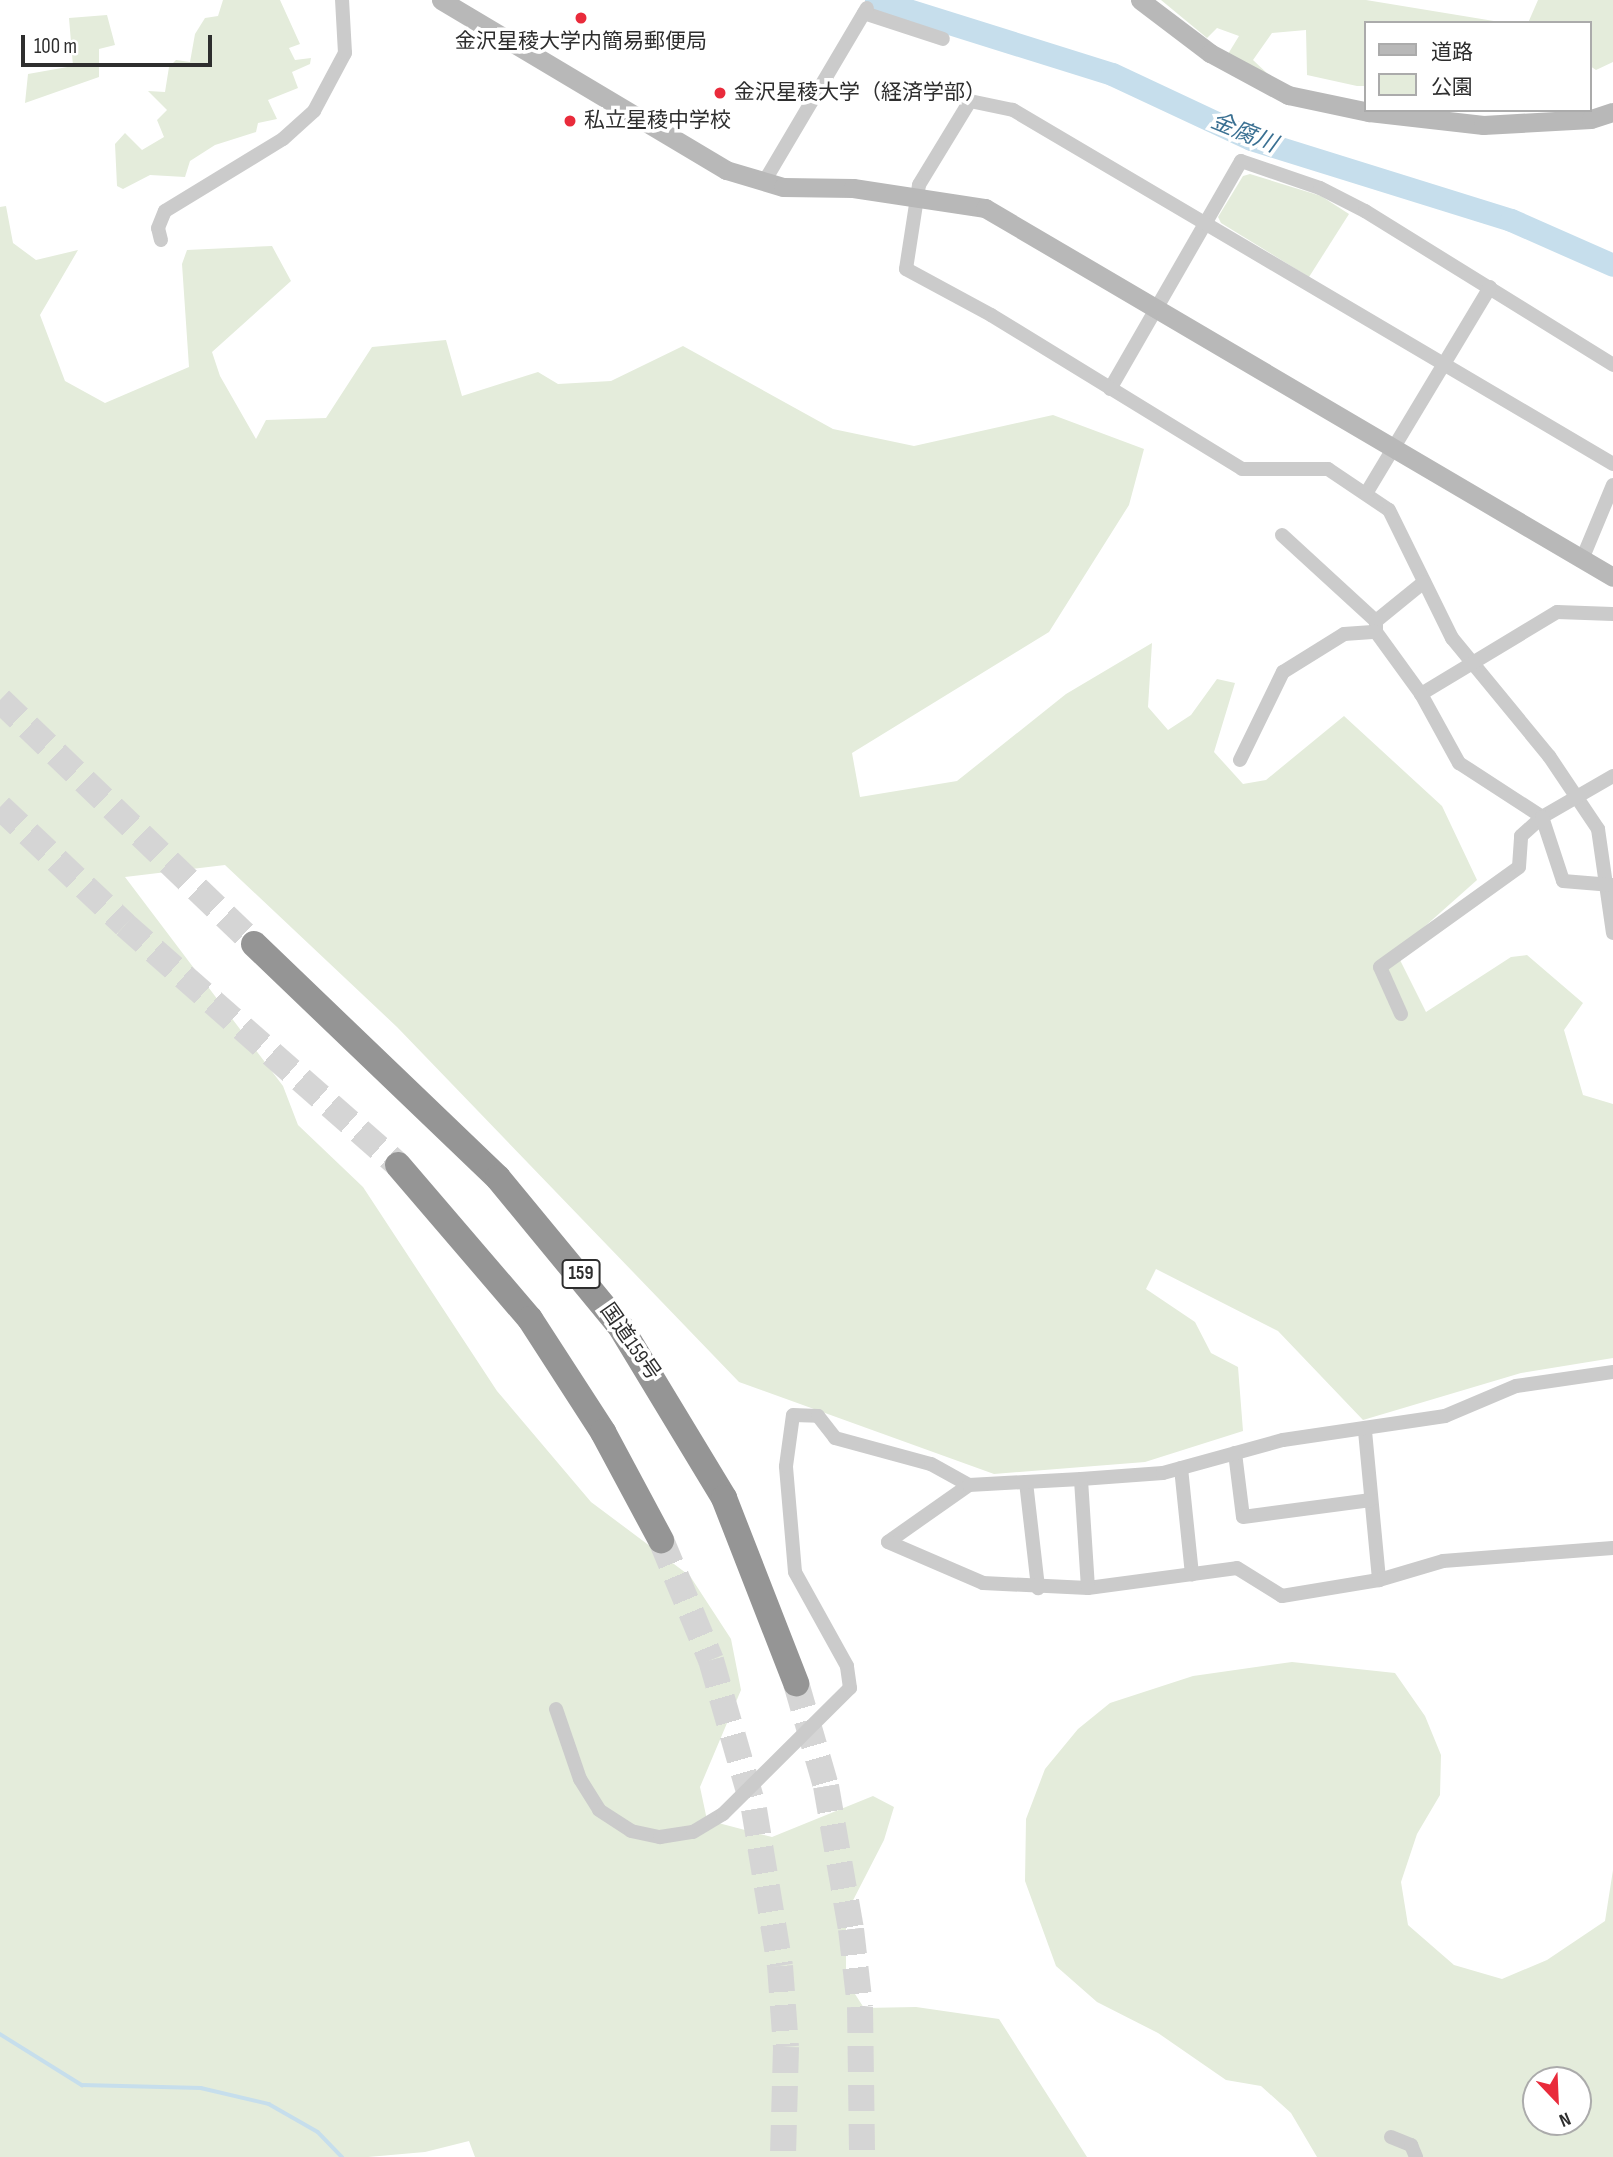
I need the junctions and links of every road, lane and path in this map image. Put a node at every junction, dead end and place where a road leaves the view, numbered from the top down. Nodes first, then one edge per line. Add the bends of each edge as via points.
1 (342, 0) edge
2 (441, 0) edge
3 (1140, 0) edge
4 (943, 39) dead end
5 (1364, 111) edge
6 (1369, 112) edge
7 (1613, 112) edge
8 (764, 182) junction
9 (917, 196) junction
10 (1205, 223) junction
11 (161, 240) dead end
12 (1490, 287) junction
13 (1158, 309) junction
14 (1613, 365) edge
15 (1444, 366) junction
16 (1110, 389) junction
17 (1395, 447) junction
18 (1613, 464) edge
19 (1613, 485) edge
20 (1367, 492) junction
21 (1282, 535) dead end
22 (1583, 557) junction
23 (1613, 577) edge
24 (1424, 582) junction
25 (1613, 614) edge
26 (1376, 627) junction
27 (1474, 665) junction
28 (1421, 694) junction
29 (1240, 760) dead end
30 (1613, 776) edge
31 (1577, 796) junction
32 (1542, 817) junction
33 (1609, 886) edge
34 (1613, 933) edge
35 (254, 944) tunnel mouth
36 (1401, 1014) dead end
37 (398, 1165) tunnel mouth
38 (1613, 1372) edge
39 (1365, 1431) junction
40 (1236, 1453) junction
41 (1181, 1468) junction
42 (1082, 1479) junction
43 (1026, 1482) junction
44 (969, 1485) junction
45 (1371, 1500) junction
46 (661, 1540) tunnel mouth
47 (1613, 1548) edge
48 (1192, 1574) junction
49 (1379, 1580) junction
50 (1038, 1588) junction
51 (1088, 1588) junction
52 (796, 1683) tunnel mouth
53 (556, 1709) dead end
54 (1391, 2137) dead end
55 (1416, 2157) edge

1 - 11 street via 345,53 314,111 283,139 166,211 158,228
2 - 8 street via 678,145
3 - 5 street via 1210,53 1288,95
4 - 8 street via 865,11
6 - 7 street via 1483,125 1591,119
8 - 9 street
9 - 10 street via 970,101 1013,110
9 - 13 street via 985,208
9 - 16 street via 906,269
10 - 12 street via 1241,161 1320,188
10 - 13 street
10 - 15 street
12 - 14 street
12 - 15 street
13 - 16 street
13 - 17 street
15 - 17 street
15 - 18 street
16 - 20 street via 1242,469 1328,469
17 - 20 street
17 - 22 street
19 - 22 street
20 - 24 street via 1389,510
21 - 26 street
22 - 23 street
24 - 26 street
24 - 27 street via 1452,638
25 - 27 street via 1556,612
26 - 28 street
26 - 29 street via 1344,634 1283,672
27 - 28 street
27 - 31 street
28 - 32 street via 1459,763
30 - 31 street
31 - 32 street
31 - 33 street via 1598,829
32 - 33 street via 1563,881
32 - 36 street via 1521,836 1519,867 1380,967
33 - 34 street
35 - 52 highway, 国道159号 / 159 via 498,1178 620,1326 724,1498
37 - 46 highway via 530,1319 603,1432
38 - 39 street via 1532,1382 1445,1416
39 - 40 street via 1283,1440
39 - 45 street
40 - 41 street
40 - 45 street via 1242,1517
41 - 42 street
41 - 48 street
42 - 43 street
42 - 51 street
43 - 44 street
43 - 50 street
44 - 50 street via 888,1542 983,1583
44 - 53 street via 931,1464 835,1438 818,1416 793,1415 786,1466 795,1572 847,1666 850,1688 709,1824 660,1837 614,1822 599,1810 580,1779
45 - 49 street
47 - 49 street via 1443,1561
48 - 49 street via 1237,1569 1282,1596
48 - 51 street
50 - 51 street
54 - 55 street via 1410,2145

